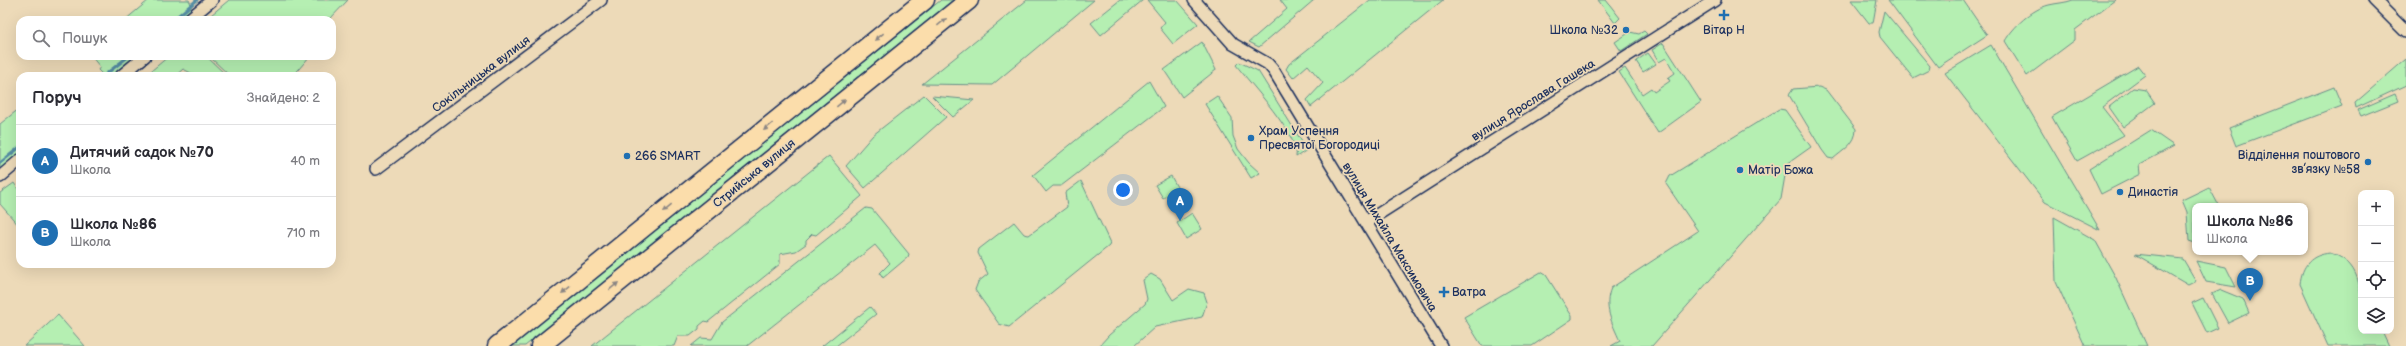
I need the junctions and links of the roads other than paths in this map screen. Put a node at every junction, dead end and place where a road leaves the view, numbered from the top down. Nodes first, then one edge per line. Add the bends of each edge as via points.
1 (212, 0) edge
2 (601, 0) edge
3 (925, 0) edge
4 (969, 0) edge
5 (1194, 0) edge
6 (1715, 0) edge
7 (2374, 0) edge
8 (193, 16) edge
9 (2406, 32) edge
10 (140, 60) edge
11 (126, 72) edge
12 (16, 163) edge
13 (376, 169) dead end
14 (0, 177) edge
15 (1366, 222) junction
16 (497, 346) edge
17 (540, 346) edge
18 (1441, 346) edge

1 - 8 street
2 - 13 street, Сокільницька вулиця
3 -> 16 main road
17 -> 4 main road, Стрийська вулиця
5 - 15 street, вулиця Михайла Максимовича via 1233,44 1268,64 1274,71
6 - 15 street, вулиця Ярослава Гашека
7 - 9 street
10 - 11 street
12 - 14 street
15 - 18 street, вулиця Михайла Максимовича

